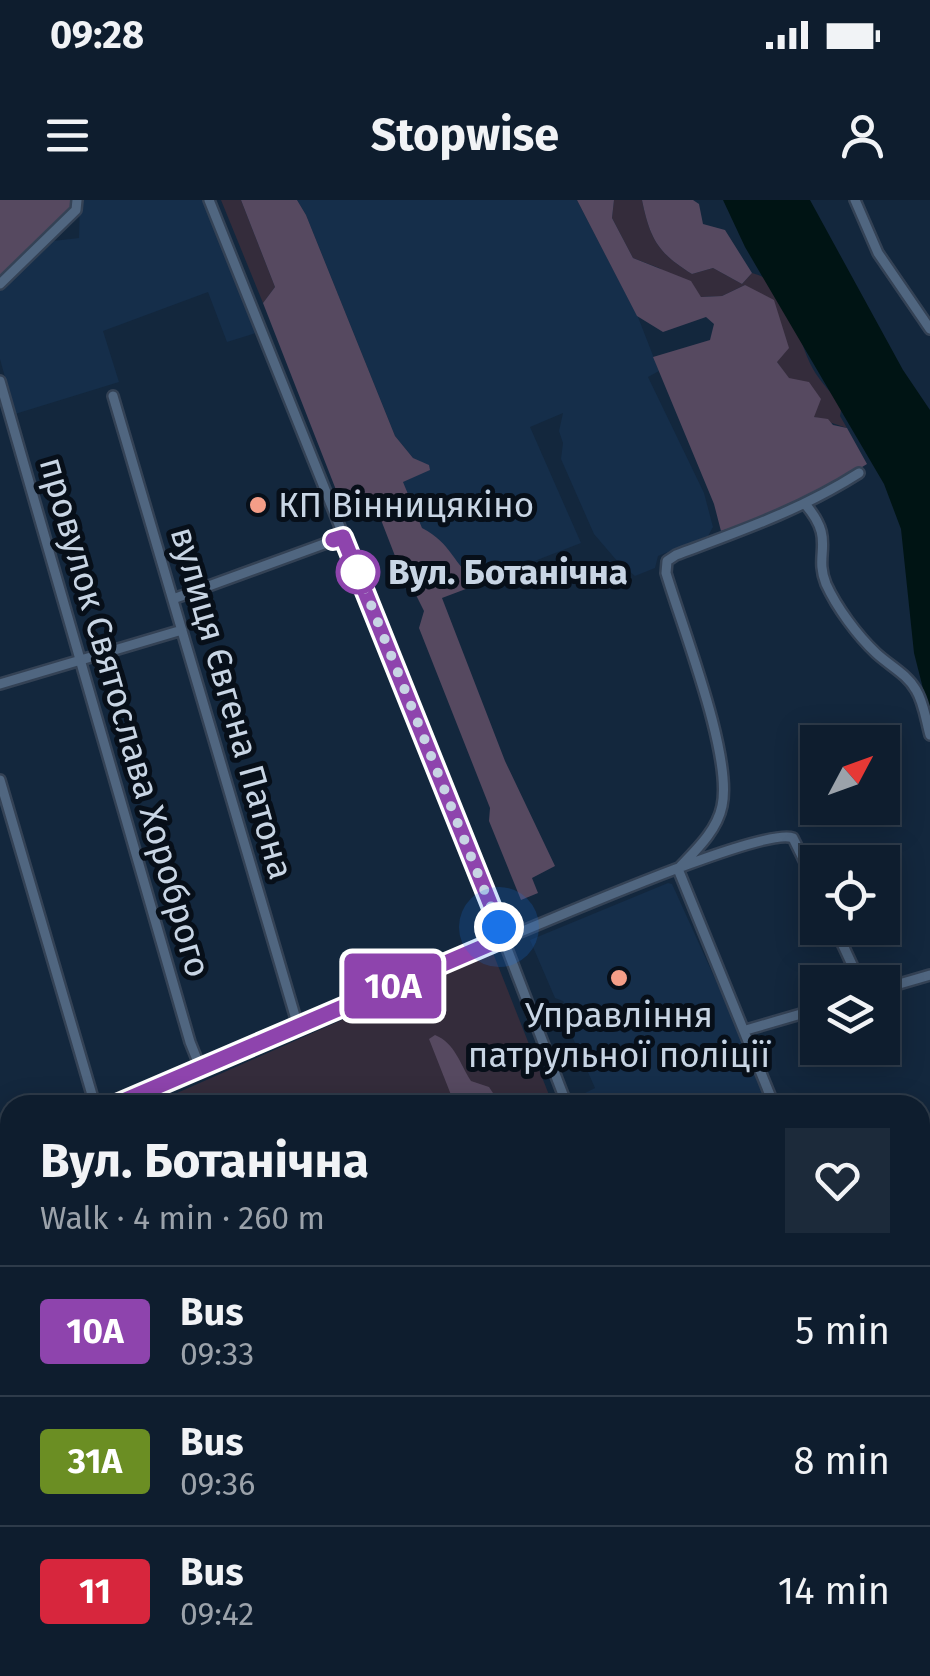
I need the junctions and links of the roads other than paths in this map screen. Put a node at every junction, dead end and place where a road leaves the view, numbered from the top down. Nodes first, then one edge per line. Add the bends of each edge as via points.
1 (76, 200) edge
2 (209, 200) edge
3 (856, 200) edge
4 (0, 284) edge
5 (930, 330) edge
6 (0, 381) edge
7 (113, 396) dead end
8 (860, 472) dead end
9 (805, 504) junction
10 (343, 537) junction
11 (173, 599) junction
12 (182, 630) junction
13 (80, 660) junction
14 (0, 684) edge
15 (930, 735) edge
16 (0, 780) edge
17 (800, 850) edge
18 (678, 869) junction
19 (504, 938) junction
20 (930, 975) edge
21 (900, 984) edge
22 (800, 1014) edge
23 (298, 1026) junction
24 (746, 1030) junction
25 (200, 1067) junction
26 (92, 1095) edge
27 (136, 1095) edge
28 (563, 1095) edge
29 (770, 1095) edge

1 - 4 street via 76,210
2 - 10 street
3 - 5 street via 878,252
6 - 13 street, провулок Святослава Хороброго
7 - 11 street, вулиця Євгена Патона
8 - 9 street
9 - 15 street via 822,530 826,584 874,652 918,693
9 - 18 street via 668,561 666,573 726,779 722,809
10 - 11 street
10 - 19 street
11 - 12 street, вулиця Євгена Патона
12 - 13 street
12 - 23 street, вулиця Євгена Патона
13 - 14 street
13 - 25 street, провулок Святослава Хороброго
16 - 26 street
17 - 18 street via 786,836 774,836
18 - 19 street
18 - 24 street
19 - 23 street
19 - 28 street
20 - 21 street
22 - 24 street
23 - 25 street
24 - 29 street
25 - 27 street

